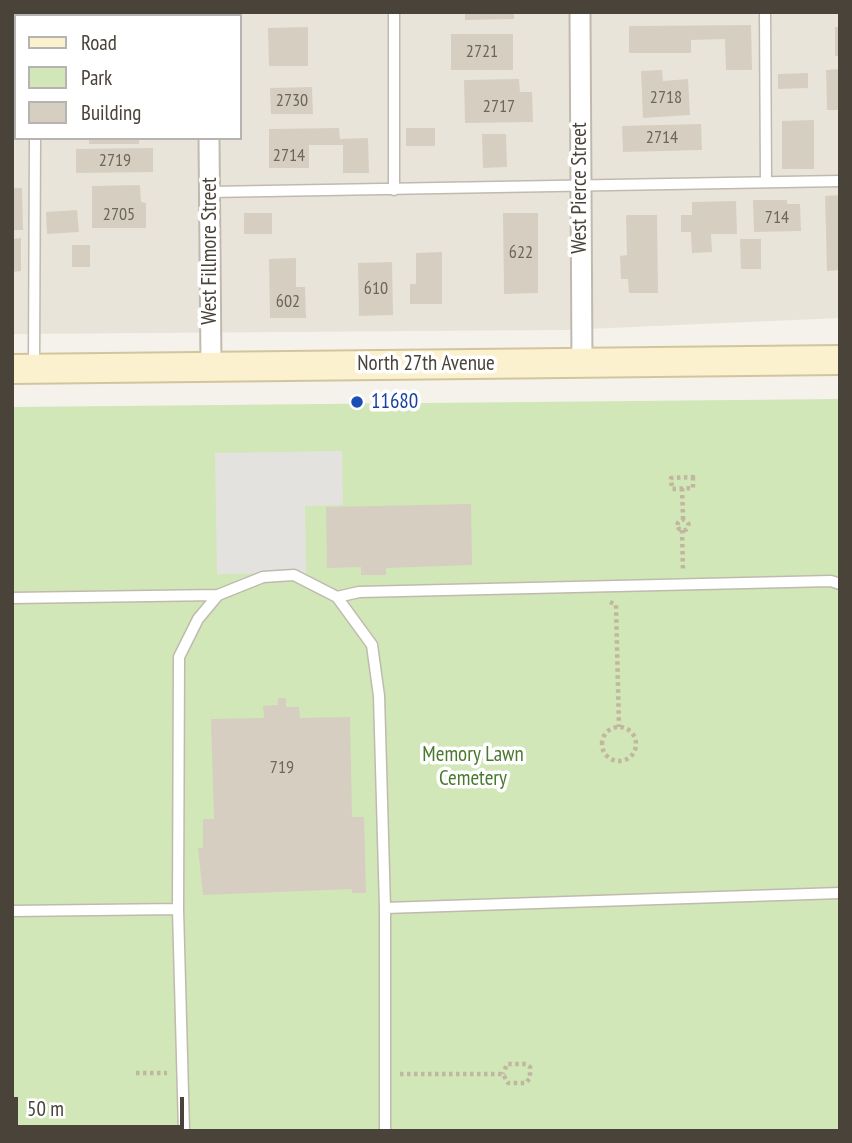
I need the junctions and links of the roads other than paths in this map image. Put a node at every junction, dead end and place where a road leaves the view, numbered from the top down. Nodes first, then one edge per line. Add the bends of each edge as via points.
1 (394, 12) edge
2 (580, 12) edge
3 (765, 12) edge
4 (35, 140) edge
5 (209, 140) edge
6 (840, 181) edge
7 (765, 182) junction
8 (580, 187) junction
9 (394, 190) junction
10 (210, 191) junction
11 (840, 360) edge
12 (582, 363) junction
13 (211, 365) junction
14 (23, 369) edge
15 (840, 584) edge
16 (218, 595) junction
17 (12, 597) edge
18 (337, 597) junction
19 (840, 893) edge
20 (385, 908) junction
21 (178, 909) junction
22 (12, 911) edge
23 (184, 1131) edge
24 (385, 1131) edge

1 - 9 lane
2 - 8 street, West Pierce Street
3 - 7 lane
4 - 14 lane
5 - 10 street, West Fillmore Street
6 - 7 lane
7 - 8 lane
8 - 9 lane
8 - 12 street, West Pierce Street
9 - 10 lane
10 - 13 street, West Fillmore Street
11 - 12 main road, North 27th Avenue
12 - 13 main road, North 27th Avenue
13 - 14 main road, North 27th Avenue
15 - 18 lane via 359,592
16 - 17 lane
16 - 18 lane via 263,576 294,575
16 - 21 lane via 198,619 179,657
18 - 20 lane via 372,645 379,696
19 - 20 lane
20 - 24 lane
21 - 22 lane
21 - 23 lane

